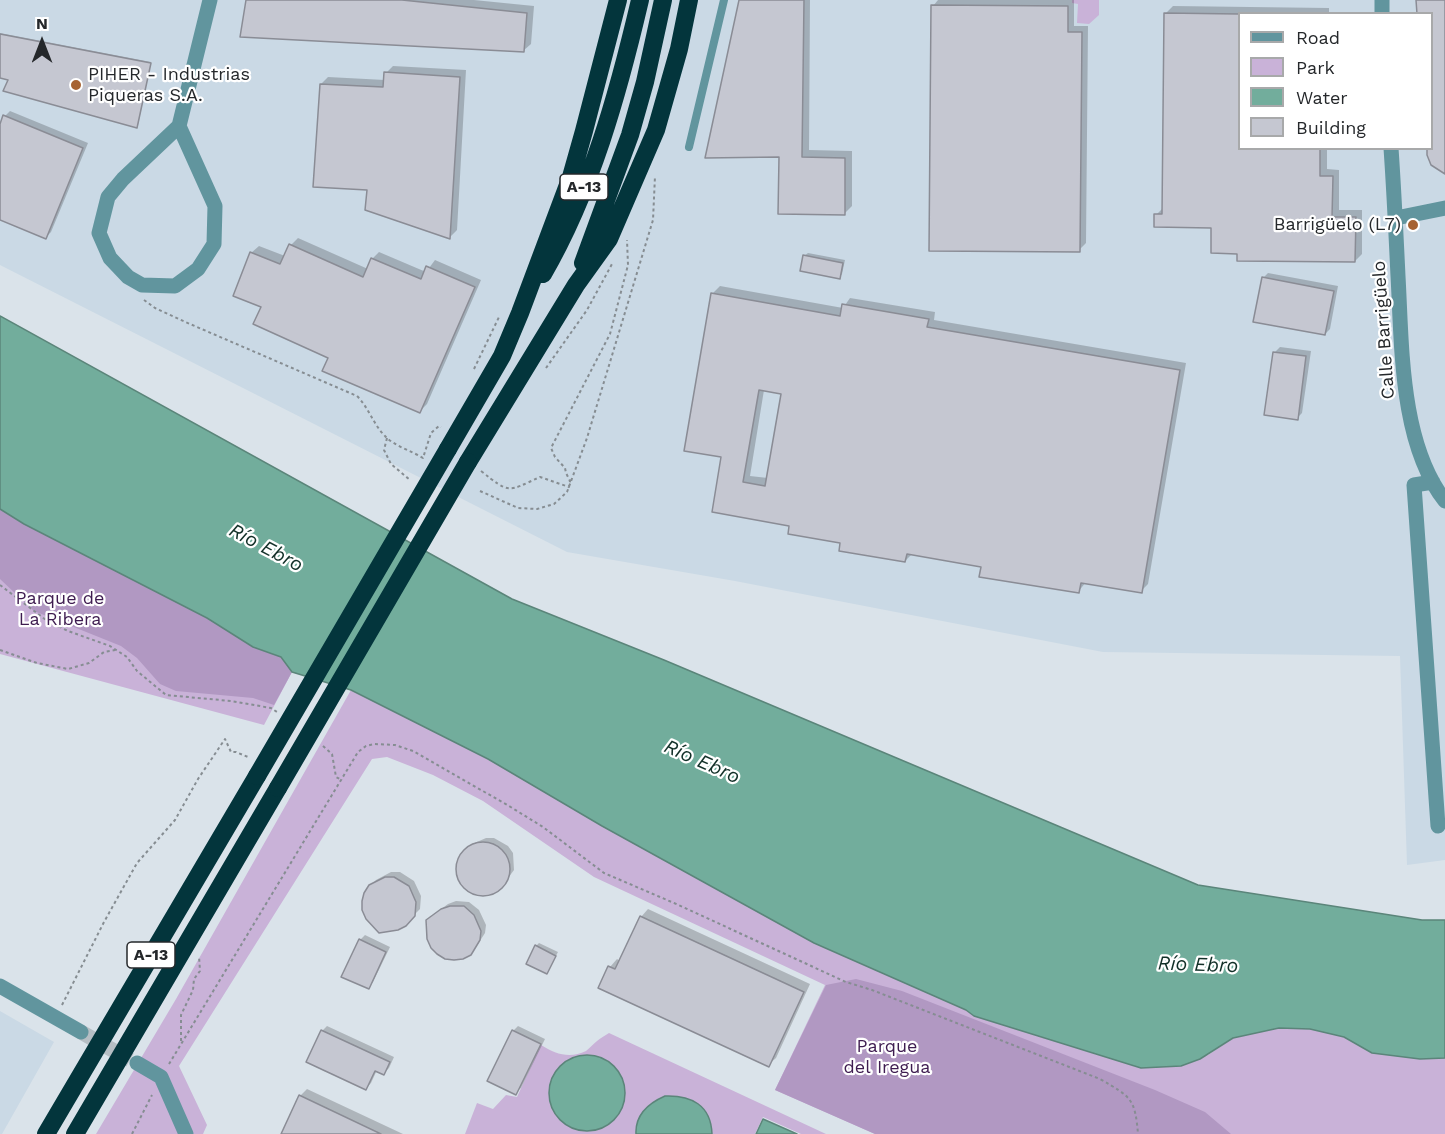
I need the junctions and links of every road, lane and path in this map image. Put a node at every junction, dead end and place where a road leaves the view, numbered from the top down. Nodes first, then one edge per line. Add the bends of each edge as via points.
1 (210, 0) edge
2 (618, 0) edge
3 (640, 0) edge
4 (663, 0) edge
5 (689, 0) edge
6 (724, 0) edge
7 (179, 126) junction
8 (689, 147) dead end
9 (1391, 150) edge
10 (655, 172) dead end
11 (1445, 208) edge
12 (1396, 218) junction
13 (621, 248) dead end
14 (616, 258) dead end
15 (142, 285) junction
16 (576, 285) junction
17 (520, 313) junction
18 (546, 368) dead end
19 (447, 429) dead end
20 (387, 438) junction
21 (472, 465) junction
22 (1433, 482) junction
23 (569, 487) junction
24 (480, 491) dead end
25 (424, 492) junction
26 (1445, 501) edge
27 (0, 585) edge
28 (0, 650) edge
29 (115, 650) junction
30 (278, 713) dead end
31 (317, 742) dead end
32 (251, 759) dead end
33 (342, 780) junction
34 (1438, 826) dead end
35 (202, 948) dead end
36 (0, 986) edge
37 (59, 1012) dead end
38 (81, 1032) tunnel mouth
39 (182, 1043) junction
40 (137, 1063) tunnel mouth
41 (161, 1077) junction
42 (46, 1134) edge
43 (75, 1134) edge
44 (132, 1134) edge
45 (186, 1134) edge
46 (1138, 1134) edge

1 - 7 street
2 - 17 highway via 571,177
3 - 17 highway, A-13 via 604,133 565,232
4 - 16 highway, A-13 via 626,146
5 - 16 highway via 668,91 643,162 609,239
6 - 8 lane
7 - 15 street via 123,179 105,206 99,233 110,258
7 - 15 street via 215,206 214,244 198,269 175,286
9 - 12 street, Calle Barrigüelo
10 - 23 path via 653,219
11 - 12 street
12 - 22 street, Calle Barrigüelo via 1408,404 1415,436
13 - 23 path via 627,238 628,265 610,334 551,448 565,468
14 - 18 path via 587,310
15 - 20 path via 139,296 155,308 357,396
16 - 21 highway, A-13
17 - 25 highway, A-13, bridge via 502,356
19 - 20 path via 439,426 431,433 423,458
20 - 25 path via 384,450 391,464
21 - 23 path via 507,489 540,477
21 - 43 highway, A-13, bridge
22 - 26 street, Calle Barrigüelo
22 - 34 street via 1414,485
23 - 24 path via 554,504 537,509 518,508
25 - 42 highway, A-13, bridge
27 - 29 path via 46,620
28 - 29 path via 68,669
29 - 30 path via 166,695 231,700
31 - 33 path via 332,754 336,777
32 - 37 path via 231,752 225,739 175,820 138,863
33 - 39 path
33 - 46 path via 358,752 366,746 384,744 413,751 543,827 604,873 846,982 1100,1079 1124,1093 1136,1108
35 - 39 path via 200,971 181,1015
36 - 38 street
39 - 41 path
40 - 41 street
41 - 44 path
41 - 45 street

